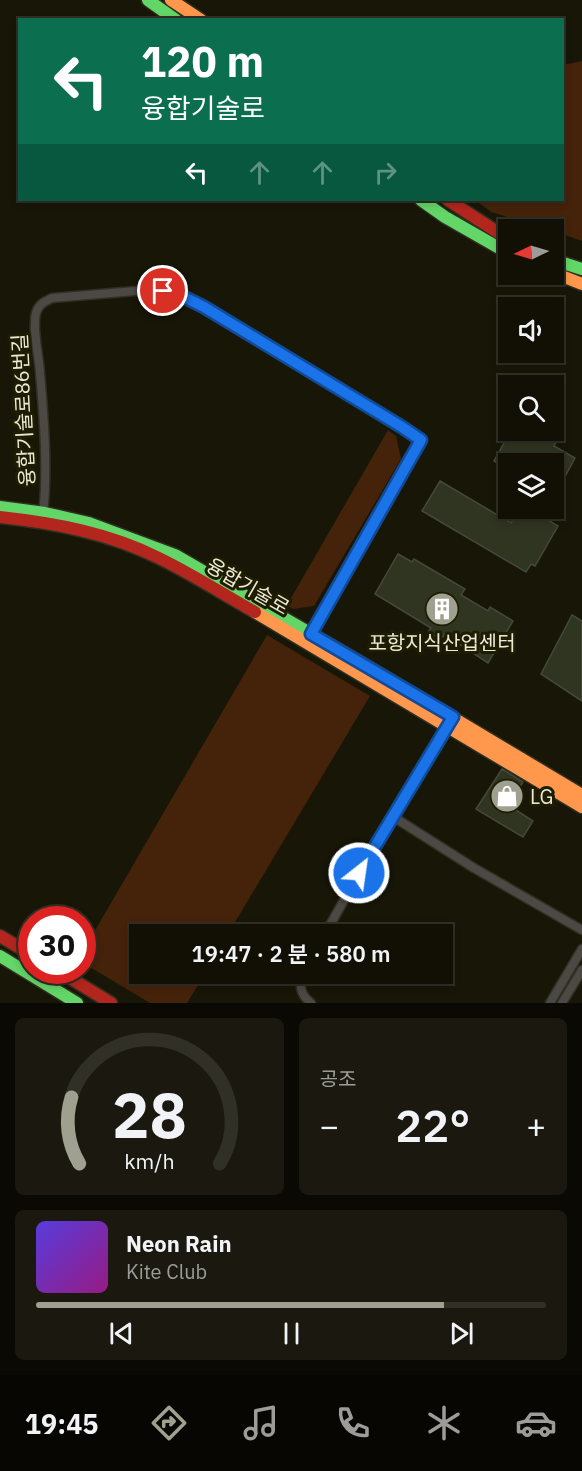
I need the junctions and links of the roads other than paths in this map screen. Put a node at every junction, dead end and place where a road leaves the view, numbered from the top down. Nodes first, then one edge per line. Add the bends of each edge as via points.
1 (148, 0) edge
2 (171, 0) edge
3 (173, 18) edge
4 (198, 18) edge
5 (422, 201) edge
6 (450, 201) edge
7 (498, 232) edge
8 (498, 247) edge
9 (564, 263) edge
10 (582, 269) edge
11 (564, 277) edge
12 (582, 284) edge
13 (0, 507) edge
14 (0, 517) edge
15 (43, 517) junction
16 (308, 638) junction
17 (451, 722) junction
18 (582, 795) edge
19 (582, 807) edge
20 (392, 816) junction
21 (331, 924) edge
22 (582, 930) edge
23 (0, 936) edge
24 (18, 947) edge
25 (582, 949) edge
26 (0, 956) edge
27 (582, 970) edge
28 (80, 984) edge
29 (299, 984) edge
30 (76, 1003) edge
31 (111, 1003) edge
32 (311, 1003) edge
33 (549, 1003) edge
34 (562, 1003) edge

1 - 3 street
2 - 4 street
5 - 8 street
6 - 7 street
9 - 10 street
11 - 12 street
13 - 15 street, 융합기술로
14 - 15 street, 융합기술로
15 - 16 street, 융합기술로 via 159,558
15 - 16 street, 융합기술로86번길 via 45,482 35,323 41,304 52,298 147,290 182,296 421,440
16 - 17 street, 융합기술로
17 - 18 street, 융합기술로
17 - 19 street, 융합기술로
17 - 20 street
20 - 21 street
20 - 22 street
23 - 24 street
25 - 33 street
26 - 30 street
27 - 34 street
28 - 31 street
29 - 32 street

